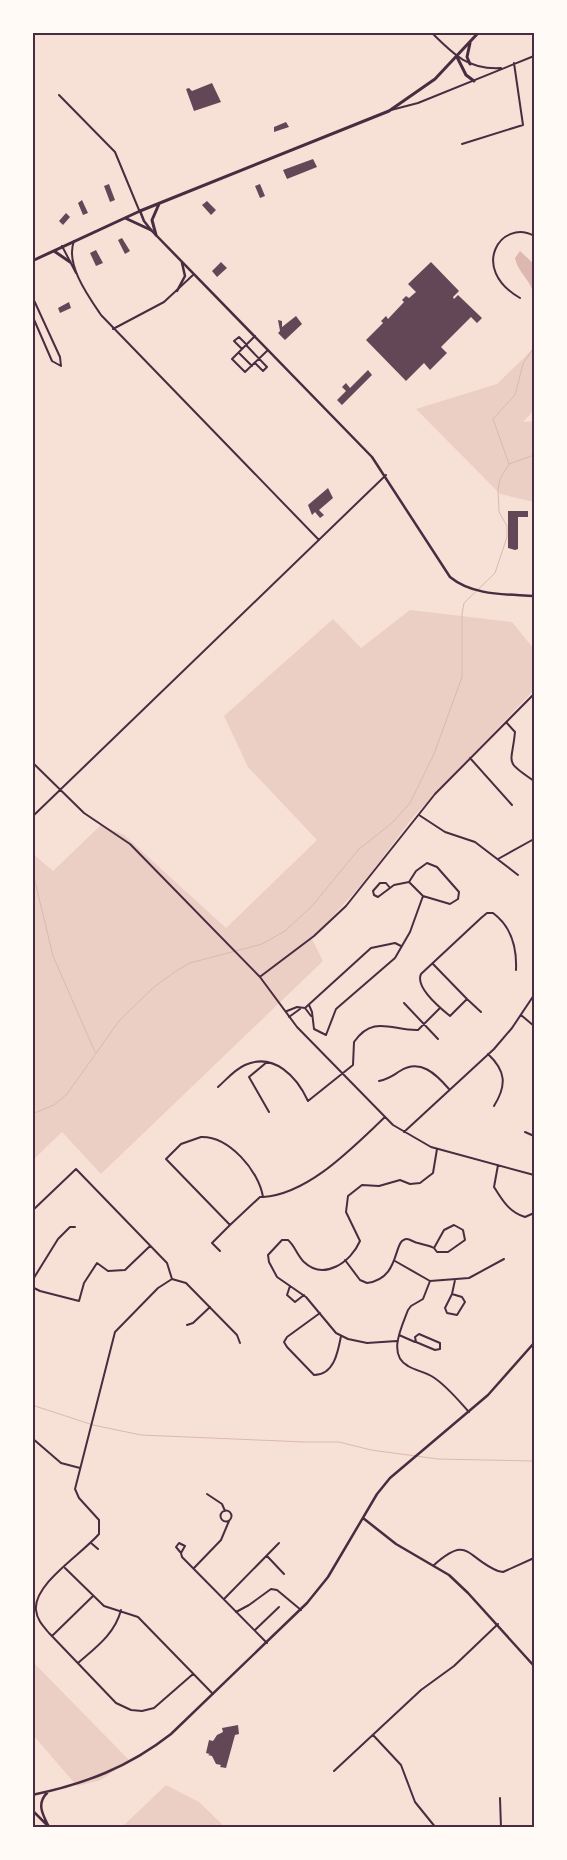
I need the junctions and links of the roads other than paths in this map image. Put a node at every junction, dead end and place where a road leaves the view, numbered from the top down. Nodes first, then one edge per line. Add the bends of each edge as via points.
1 (430, 32) edge
2 (479, 32) edge
3 (470, 42) junction
4 (534, 56) edge
5 (457, 57) junction
6 (514, 63) junction
7 (470, 64) junction
8 (503, 68) junction
9 (474, 81) junction
10 (59, 95) dead end
11 (389, 111) junction
12 (462, 144) dead end
13 (160, 203) junction
14 (140, 211) junction
15 (124, 218) junction
16 (151, 230) junction
17 (156, 235) junction
18 (534, 236) edge
19 (74, 241) junction
20 (62, 246) junction
21 (54, 251) junction
22 (33, 261) edge
23 (182, 261) junction
24 (70, 262) junction
25 (77, 273) junction
26 (194, 274) junction
27 (177, 291) junction
28 (32, 296) edge
29 (520, 298) dead end
30 (32, 315) edge
31 (113, 329) junction
32 (255, 336) junction
33 (246, 345) junction
34 (242, 349) junction
35 (268, 350) junction
36 (239, 352) junction
37 (259, 358) junction
38 (255, 363) junction
39 (252, 366) junction
40 (386, 475) junction
41 (319, 540) junction
42 (534, 596) edge
43 (534, 694) edge
44 (506, 722) junction
45 (470, 758) junction
46 (32, 762) edge
47 (534, 781) edge
48 (60, 792) junction
49 (512, 805) dead end
50 (419, 815) junction
51 (32, 818) edge
52 (534, 839) edge
53 (498, 859) junction
54 (518, 875) dead end
55 (409, 882) junction
56 (390, 888) junction
57 (423, 896) junction
58 (401, 946) junction
59 (433, 964) junction
60 (516, 970) dead end
61 (260, 977) junction
62 (534, 995) edge
63 (467, 999) junction
64 (533, 999) edge
65 (404, 1002) dead end
66 (309, 1005) junction
67 (305, 1008) junction
68 (440, 1008) junction
69 (300, 1009) junction
70 (286, 1012) junction
71 (481, 1012) dead end
72 (520, 1015) junction
73 (311, 1016) junction
74 (289, 1017) junction
75 (424, 1024) junction
76 (534, 1026) edge
77 (438, 1039) dead end
78 (488, 1054) junction
79 (266, 1062) junction
80 (343, 1074) junction
81 (379, 1081) dead end
82 (218, 1087) dead end
83 (450, 1089) junction
84 (494, 1106) dead end
85 (269, 1112) dead end
86 (385, 1117) junction
87 (403, 1132) junction
88 (525, 1132) dead end
89 (534, 1136) edge
90 (437, 1149) junction
91 (498, 1164) junction
92 (534, 1174) edge
93 (263, 1197) junction
94 (32, 1211) edge
95 (534, 1213) edge
96 (230, 1226) junction
97 (75, 1227) dead end
98 (150, 1246) junction
99 (434, 1248) junction
100 (220, 1251) dead end
101 (504, 1259) dead end
102 (345, 1260) junction
103 (395, 1261) junction
104 (172, 1280) junction
105 (455, 1280) junction
106 (32, 1281) edge
107 (430, 1281) junction
108 (290, 1286) junction
109 (32, 1287) edge
110 (452, 1294) junction
111 (304, 1295) junction
112 (210, 1307) junction
113 (320, 1314) junction
114 (187, 1324) dead end
115 (341, 1335) junction
116 (399, 1335) junction
117 (397, 1341) junction
118 (416, 1342) junction
119 (240, 1343) dead end
120 (534, 1343) edge
121 (469, 1412) junction
122 (32, 1438) edge
123 (80, 1468) junction
124 (207, 1494) dead end
125 (225, 1511) junction
126 (362, 1518) junction
127 (229, 1521) junction
128 (92, 1543) junction
129 (279, 1543) dead end
130 (98, 1549) dead end
131 (181, 1553) dead end
132 (267, 1556) junction
133 (534, 1558) edge
134 (434, 1565) junction
135 (65, 1567) junction
136 (194, 1568) junction
137 (284, 1574) dead end
138 (93, 1596) junction
139 (224, 1599) junction
140 (279, 1607) dead end
141 (121, 1610) junction
142 (300, 1610) junction
143 (236, 1612) junction
144 (498, 1624) junction
145 (254, 1630) junction
146 (52, 1636) junction
147 (267, 1643) junction
148 (78, 1663) junction
149 (534, 1666) edge
150 (192, 1674) junction
151 (213, 1694) junction
152 (373, 1735) junction
153 (334, 1771) dead end
154 (48, 1792) junction
155 (32, 1795) edge
156 (500, 1798) dead end
157 (32, 1810) edge
158 (49, 1827) edge
159 (436, 1828) edge
160 (501, 1828) edge

1 - 5 street
2 - 3 main road
3 - 5 main road
3 - 7 main road via 467,57
4 - 6 street
5 - 7 street
5 - 9 main road via 466,75
5 - 11 main road via 427,85
6 - 8 street
6 - 12 street via 523,125
7 - 8 street via 479,68
8 - 9 street
9 - 11 street
10 - 14 street via 115,152
11 - 13 main road
13 - 14 main road
13 - 17 main road via 152,220
14 - 15 main road
14 - 16 street
15 - 16 main road
15 - 19 main road
16 - 17 street
17 - 23 street
18 - 29 street via 520,232 512,234 492,255 497,278
19 - 20 main road
19 - 25 street via 71,251
20 - 21 main road
20 - 24 street
21 - 22 main road
21 - 24 main road
23 - 26 street
23 - 27 street via 185,276
24 - 25 street
25 - 31 street via 90,298
26 - 27 street
26 - 32 street
27 - 31 street via 164,302
28 - 30 street via 60,357 61,366 52,361
31 - 41 street
32 - 33 street
32 - 35 street
33 - 34 street
33 - 34 street via 238,336 234,341
33 - 37 street
34 - 36 street
35 - 37 street
35 - 40 street
36 - 39 street
36 - 39 street via 232,359 245,372
37 - 38 street
37 - 38 street via 268,367 263,371
38 - 39 street
40 - 41 street
40 - 42 street via 444,569 457,582 476,591
41 - 48 street
43 - 44 street
44 - 45 street
44 - 47 street via 515,732 510,758 512,764
45 - 49 street
45 - 50 street
46 - 48 street
48 - 51 street
48 - 61 street via 84,813 130,844
50 - 53 street via 445,832 475,842
50 - 61 street via 346,906 314,936
52 - 53 street
53 - 54 street
55 - 56 street
55 - 57 street
55 - 57 street via 427,863 437,867 459,892 458,899 450,904
56 - 56 street via 382,895 374,895 373,891 380,883 386,883
57 - 58 street via 410,932
58 - 66 street via 394,943 371,948
58 - 73 street via 395,958 336,1009 326,1035 314,1029
59 - 60 street via 487,913 493,913 502,919 514,941
59 - 63 street
59 - 68 street via 421,974 419,984
61 - 70 street
62 - 64 street
63 - 68 street via 450,1016
63 - 71 street
64 - 72 street
65 - 75 street
66 - 67 street
66 - 73 street
67 - 69 street
67 - 73 street
68 - 75 street
69 - 70 street via 297,1007
69 - 74 street
70 - 74 street
72 - 76 street
72 - 78 street
74 - 80 street
75 - 77 street
75 - 80 street via 418,1030 386,1025 365,1030 354,1042 353,1065
78 - 83 street
78 - 84 street via 502,1072 502,1091
79 - 80 street via 290,1074 308,1101
79 - 82 street via 245,1065
79 - 85 street via 249,1077
80 - 86 street
81 - 83 street via 389,1079 408,1067 420,1066 434,1073
83 - 87 street
86 - 87 street
86 - 93 street via 334,1164 281,1196
87 - 90 street
88 - 89 street
90 - 91 street
90 - 102 street via 433,1173 420,1183 400,1180 379,1186 362,1185 348,1196 346,1212 360,1241
91 - 92 street
91 - 95 street via 494,1187 506,1206 525,1217
93 - 96 street
93 - 96 street via 262,1186 256,1176 239,1156 217,1139 202,1136 177,1147 166,1159
94 - 98 street via 76,1169
96 - 100 street via 212,1243
97 - 106 street via 70,1227 58,1239
98 - 104 street via 167,1263
98 - 109 street via 125,1270 108,1271 97,1263 84,1283 79,1301
99 - 99 street via 442,1252 462,1244 464,1230 454,1225 449,1227
99 - 103 street via 407,1239 398,1245
101 - 105 street via 469,1278
102 - 103 street via 360,1280 368,1283 387,1274
102 - 108 street via 331,1269 316,1269 303,1261 292,1243 282,1240 270,1251 268,1258 277,1277
103 - 107 street
104 - 112 street via 186,1283
104 - 123 street via 158,1288 115,1332
105 - 107 street
105 - 110 street
107 - 116 street via 423,1299 411,1306
108 - 111 street
108 - 111 street via 287,1295 295,1302
110 - 110 street via 445,1308 447,1313 457,1316 465,1302 462,1297
111 - 113 street
112 - 114 street via 193,1323
112 - 119 street via 238,1335
113 - 115 street
113 - 115 street via 309,1319 284,1342 314,1375 330,1369 338,1354
115 - 117 street via 367,1343
116 - 117 street
116 - 118 street
117 - 121 street via 398,1351 407,1366 432,1376
118 - 118 street via 436,1350 440,1348 440,1343 419,1334 415,1337
120 - 121 street
121 - 126 street via 390,1478
122 - 123 street via 61,1464
123 - 128 street via 75,1489 99,1520 99,1534
124 - 125 street via 222,1504
125 - 127 street via 232,1514
125 - 127 street via 221,1517
126 - 134 street via 396,1544
126 - 142 street via 328,1577
127 - 136 street via 216,1546
128 - 130 street
128 - 135 street
129 - 132 street
131 - 136 street
132 - 137 street
132 - 139 street
133 - 134 street via 503,1572 469,1551 459,1549
134 - 144 street
135 - 138 street
135 - 146 street via 44,1586 36,1599 39,1621
136 - 139 street
138 - 141 street via 104,1606
138 - 146 street
139 - 143 street
140 - 145 street
141 - 148 street via 118,1622 108,1635
141 - 150 street via 138,1617
142 - 143 street via 277,1590 271,1589
142 - 147 street
143 - 145 street
144 - 149 street
144 - 152 street
145 - 147 street
146 - 148 street
147 - 151 street
148 - 150 street via 116,1703 142,1711 154,1708
150 - 151 street
151 - 154 street via 170,1734 126,1764 96,1779
152 - 153 street
152 - 159 street via 401,1765 415,1802
154 - 155 street
154 - 158 street via 40,1803
156 - 160 street
157 - 158 street

